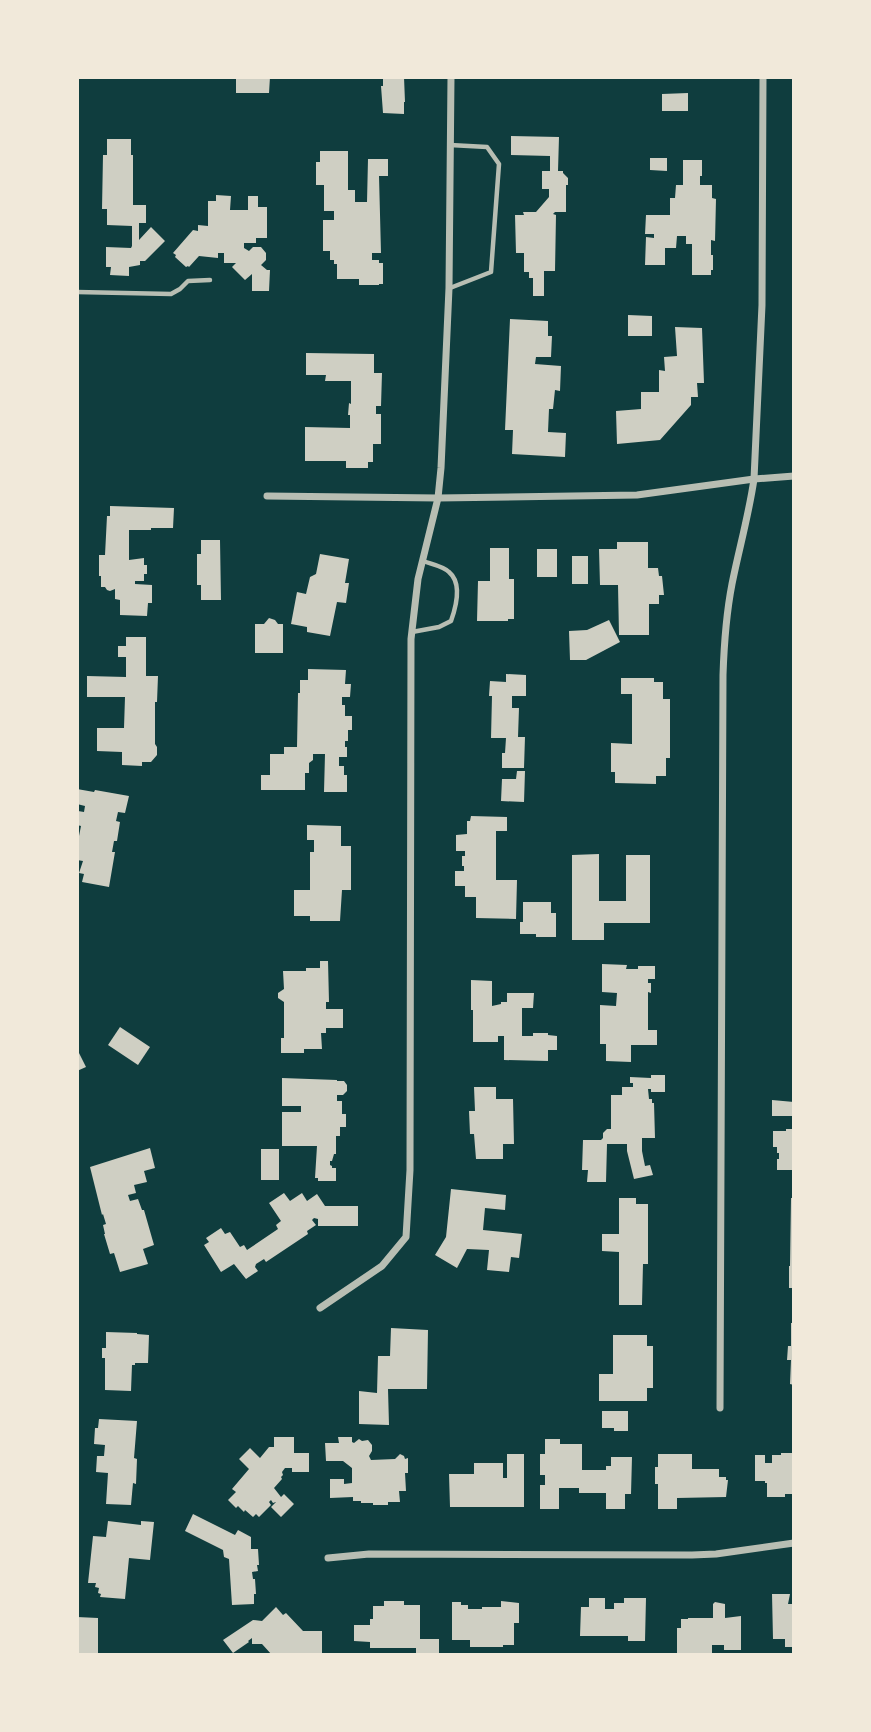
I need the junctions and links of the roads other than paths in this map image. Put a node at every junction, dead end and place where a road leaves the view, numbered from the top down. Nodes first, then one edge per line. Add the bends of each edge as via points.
1 (451, 77) edge
2 (763, 77) edge
3 (450, 145) junction
4 (210, 280) dead end
5 (449, 288) junction
6 (77, 292) edge
7 (794, 476) edge
8 (754, 479) junction
9 (267, 496) dead end
10 (438, 498) junction
11 (423, 561) junction
12 (411, 632) junction
13 (320, 1308) dead end
14 (720, 1408) dead end
15 (794, 1543) edge
16 (328, 1558) dead end

1 - 3 street
2 - 8 street via 762,305
3 - 5 street
3 - 5 lane via 487,148 499,164 491,272
4 - 6 lane via 188,281 171,294
5 - 10 street
7 - 8 street
8 - 10 street via 638,495
8 - 14 street via 732,585 723,676
9 - 10 street
10 - 11 street
11 - 12 street
11 - 12 lane via 447,570 455,579 457,605 451,621
12 - 13 street via 406,1237 382,1266
15 - 16 street via 704,1555 369,1554

